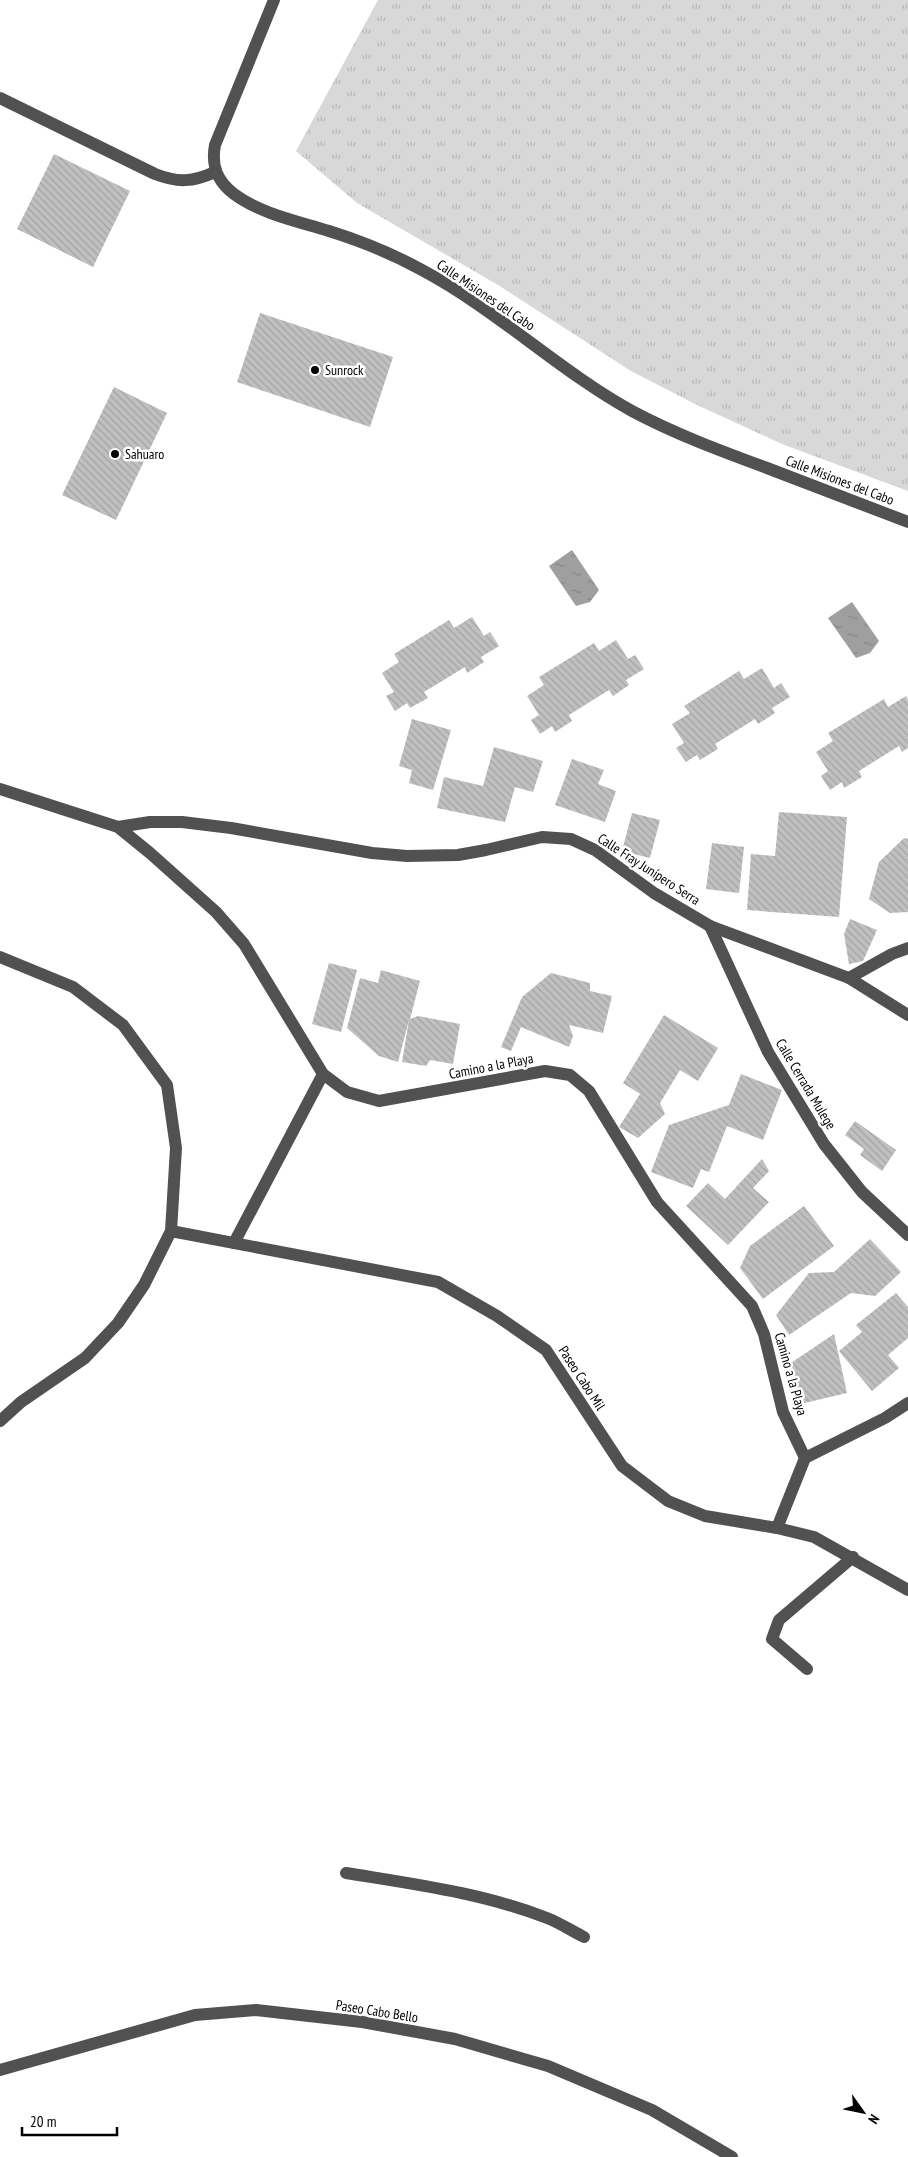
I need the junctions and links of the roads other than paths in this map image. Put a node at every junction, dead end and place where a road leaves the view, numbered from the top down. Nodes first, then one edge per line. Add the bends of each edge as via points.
1 (274, 0) edge
2 (0, 98) edge
3 (215, 172) junction
4 (908, 522) edge
5 (0, 789) edge
6 (118, 827) junction
7 (710, 926) junction
8 (908, 948) edge
9 (0, 957) edge
10 (849, 978) junction
11 (908, 1015) edge
12 (323, 1074) junction
13 (171, 1231) junction
14 (908, 1235) edge
15 (234, 1243) junction
16 (908, 1403) edge
17 (0, 1421) edge
18 (805, 1458) junction
19 (777, 1528) junction
20 (853, 1557) junction
21 (908, 1590) edge
22 (807, 1669) dead end
23 (346, 1873) dead end
24 (584, 1937) dead end
25 (0, 2070) edge
26 (732, 2157) edge

1 - 3 street via 215,145
2 - 3 street via 172,180 202,178
3 - 4 street, Calle Misiones del Cabo via 221,182 264,210 350,237 422,270 458,291 580,379 632,411 724,452
5 - 6 street
6 - 7 street, Calle Fray Junípero Serra via 182,822 407,856 458,855 542,837 571,839 595,850 654,894
6 - 12 street, Camino a la Playa via 203,900 244,944
7 - 10 street, Calle Fray Junípero Serra
7 - 14 street, Calle Cerrada Mulege via 768,1052 824,1144 862,1192
8 - 10 street
9 - 13 street via 73,987 123,1025 167,1085 176,1148
10 - 11 street, Calle Fray Junípero Serra
12 - 15 street
12 - 18 street, Camino a la Playa via 346,1092 379,1101 545,1071 570,1075 588,1091 657,1202 752,1306 764,1334 783,1412
13 - 15 street, Paseo Cabo Mil
13 - 17 street via 144,1285 118,1323 85,1358 21,1402
15 - 19 street, Paseo Cabo Mil via 438,1282 497,1316 546,1350 622,1466 668,1501 705,1516
16 - 18 street via 878,1422
18 - 19 street
19 - 20 street, Paseo Cabo Mil via 814,1537
20 - 21 street, Paseo Cabo Mil
20 - 22 street via 779,1620 772,1639
23 - 24 street via 500,1902 548,1918
25 - 26 street, Paseo Cabo Bello via 195,2015 256,2010 362,2022 456,2039 548,2066 652,2110

